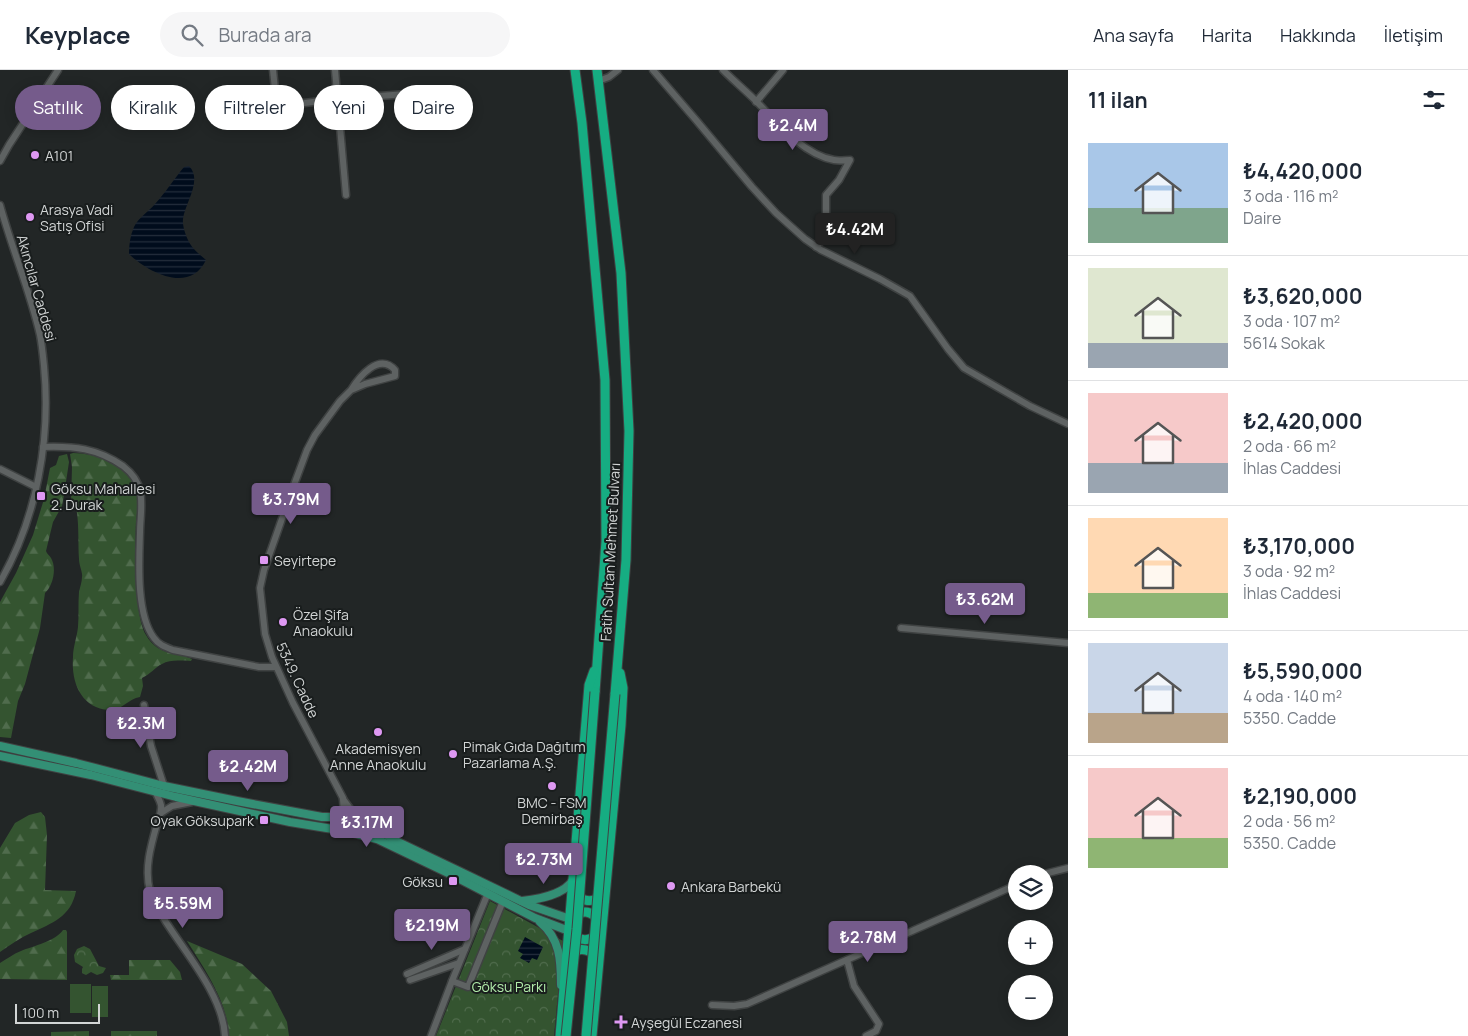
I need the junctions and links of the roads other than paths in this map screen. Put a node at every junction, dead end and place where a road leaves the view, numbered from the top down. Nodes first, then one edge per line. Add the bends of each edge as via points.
1 (58, 70) edge
2 (273, 70) edge
3 (335, 70) edge
4 (575, 70) edge
5 (597, 70) edge
6 (618, 70) edge
7 (652, 70) edge
8 (723, 70) edge
9 (783, 70) edge
10 (598, 81) junction
11 (337, 85) edge
12 (314, 102) edge
13 (756, 102) junction
14 (341, 130) edge
15 (0, 161) edge
16 (346, 195) dead end
17 (0, 205) edge
18 (816, 247) junction
19 (351, 390) junction
20 (1068, 424) edge
21 (43, 447) junction
22 (0, 469) edge
23 (36, 487) junction
24 (0, 582) edge
25 (901, 628) dead end
26 (1068, 643) edge
27 (598, 660) junction
28 (618, 663) junction
29 (276, 667) junction
30 (144, 705) dead end
31 (0, 746) edge
32 (0, 756) edge
33 (164, 786) junction
34 (152, 788) junction
35 (342, 798) junction
36 (196, 801) junction
37 (161, 813) junction
38 (355, 815) junction
39 (343, 816) junction
40 (348, 832) junction
41 (1068, 868) edge
42 (1053, 872) edge
43 (573, 884) junction
44 (1008, 889) edge
45 (488, 893) junction
46 (605, 893) junction
47 (503, 901) junction
48 (522, 901) junction
49 (535, 918) junction
50 (570, 920) junction
51 (602, 923) junction
52 (569, 931) junction
53 (601, 934) junction
54 (465, 948) junction
55 (566, 958) junction
56 (847, 960) junction
57 (598, 962) junction
58 (459, 963) junction
59 (407, 974) dead end
60 (410, 980) dead end
61 (452, 980) junction
62 (712, 1005) dead end
63 (562, 1021) junction
64 (225, 1036) edge
65 (431, 1036) edge
66 (560, 1036) edge
67 (566, 1036) edge
68 (586, 1036) edge
69 (592, 1036) edge
70 (866, 1036) edge

1 - 15 street
2 - 12 street via 279,106
3 - 11 street
4 - 27 highway, Fatih Sultan Mehmet Bulvarı via 605,380 606,541
5 - 10 highway, Fatih Sultan Mehmet Bulvarı
6 - 10 street
7 - 18 street via 758,194
8 - 13 street
9 - 13 street
10 - 28 highway, Fatih Sultan Mehmet Bulvarı via 620,272 629,431 626,560
13 - 18 street via 804,147 826,158 850,160 826,195 826,231
14 - 16 street
17 - 21 street, Akıncılar Caddesi via 41,338 46,408
18 - 20 street via 910,296 964,368
19 - 19 street, 5349. Cadde via 395,376 395,370 385,364 372,367 358,378
19 - 29 street, 5349. Cadde via 307,450 262,578 260,597 265,634
21 - 23 street, Akıncılar Caddesi
21 - 29 street via 67,446 99,453 114,460 137,482 141,494 142,608 150,632 158,643 196,654
22 - 23 street
23 - 24 street, Akıncılar Caddesi via 16,550
25 - 26 street
27 - 43 highway via 589,685
27 - 67 highway, Fatih Sultan Mehmet Bulvarı, bridge
28 - 46 highway via 623,688 621,725
28 - 68 highway, Fatih Sultan Mehmet Bulvarı, bridge
29 - 35 street, 5349. Cadde
30 - 33 street via 151,746
31 - 34 main road via 76,762
32 - 34 main road
33 - 34 main road
33 - 39 main road via 300,814
34 - 36 main road
34 - 37 street via 160,802
35 - 38 street
35 - 39 street, 5349. Cadde
36 - 37 street via 172,806
36 - 40 main road
37 - 64 street via 148,861 148,884 218,1006
38 - 39 main road
38 - 40 main road via 359,824
38 - 48 main road via 396,841
39 - 40 main road via 340,823
40 - 45 main road via 389,844
41 - 42 street
43 - 46 highway via 578,897 587,901 597,900
43 - 48 main road via 563,890
43 - 50 highway
44 - 56 street
45 - 47 main road
45 - 54 street
46 - 51 highway
47 - 49 main road
47 - 61 street via 468,988
48 - 50 main road
49 - 52 main road
49 - 63 main road via 549,930 561,964
50 - 51 highway via 580,912 589,912
50 - 52 highway
51 - 53 highway
52 - 53 highway via 584,940
52 - 55 highway
53 - 57 highway
54 - 58 street
54 - 59 street
55 - 57 highway via 574,951 584,950 593,954
55 - 63 highway
56 - 62 street via 747,1004
56 - 70 street via 854,986 878,1024 876,1031
57 - 69 highway
58 - 60 street
58 - 61 street
61 - 65 street
63 - 66 highway

